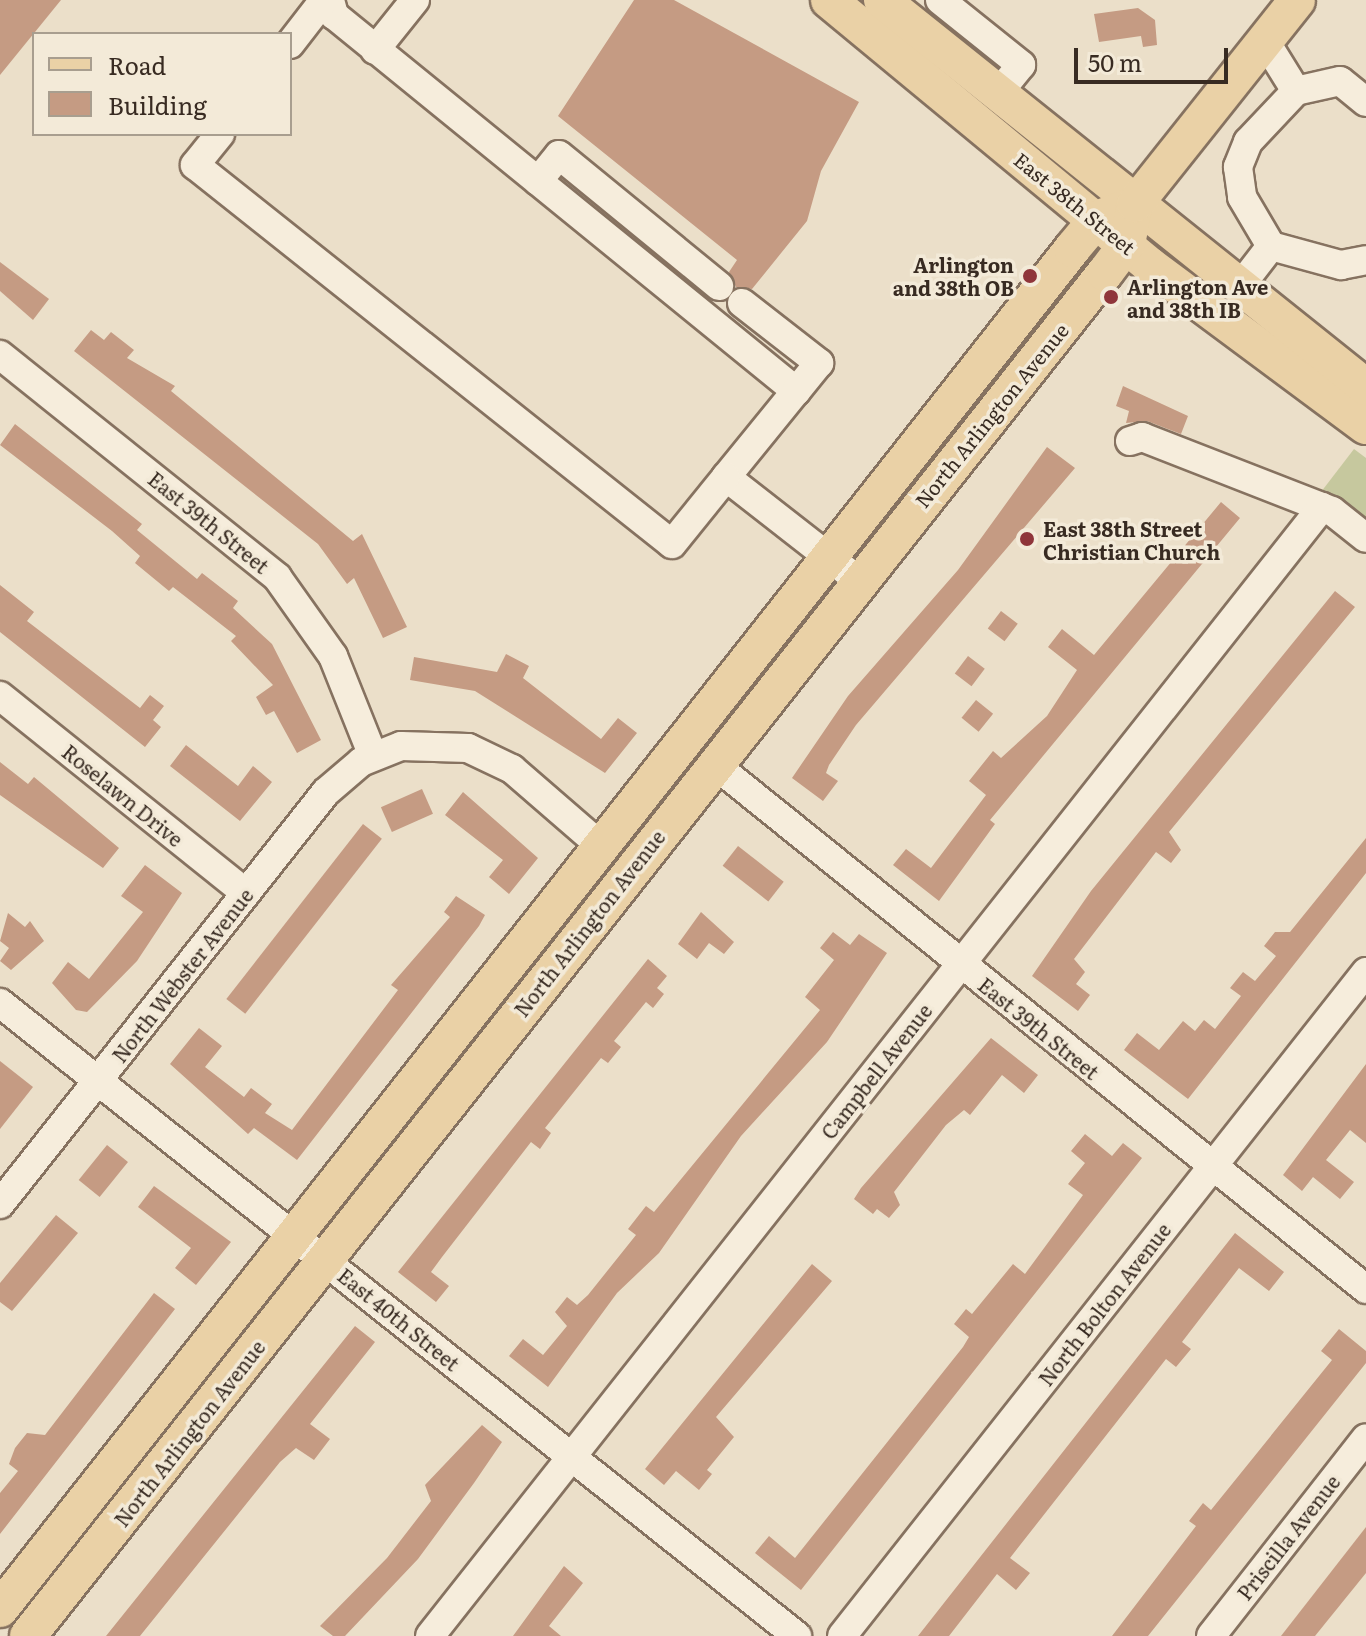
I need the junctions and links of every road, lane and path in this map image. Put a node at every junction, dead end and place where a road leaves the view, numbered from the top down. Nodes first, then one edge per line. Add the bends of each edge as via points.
1 (327, 0) edge
2 (415, 0) edge
3 (829, 0) edge
4 (882, 0) edge
5 (1297, 0) edge
6 (948, 7) edge
7 (1265, 41) junction
8 (292, 42) edge
9 (936, 43) junction
10 (375, 50) junction
11 (1296, 91) junction
12 (998, 93) junction
13 (1366, 102) edge
14 (218, 136) edge
15 (538, 181) junction
16 (1135, 204) junction
17 (1097, 219) junction
18 (1127, 244) junction
19 (1271, 246) junction
20 (1366, 260) edge
21 (1241, 285) junction
22 (719, 286) dead end
23 (742, 303) dead end
24 (0, 355) edge
25 (1366, 387) edge
26 (796, 391) junction
27 (1366, 426) edge
28 (1130, 441) dead end
29 (726, 477) junction
30 (1322, 507) junction
31 (1366, 538) edge
32 (828, 558) junction
33 (859, 581) junction
34 (0, 696) edge
35 (373, 756) junction
36 (714, 764) junction
37 (601, 846) junction
38 (246, 893) junction
39 (960, 965) junction
40 (1366, 972) edge
41 (0, 1003) edge
42 (98, 1081) junction
43 (1213, 1166) junction
44 (0, 1204) edge
45 (293, 1236) junction
46 (326, 1260) junction
47 (1366, 1289) edge
48 (1366, 1438) edge
49 (572, 1456) junction
50 (0, 1609) edge
51 (28, 1636) edge
52 (430, 1636) edge
53 (797, 1636) edge
54 (842, 1636) edge
55 (1211, 1636) edge

1 - 8 street
1 - 10 street via 334,15
2 - 10 street
3 - 17 main road, East 38th Street
4 - 9 main road, East 38th Street
5 - 7 main road, North Arlington Avenue
6 - 9 street
6 - 12 street via 1021,65
7 - 11 street
7 - 16 main road, North Arlington Avenue
9 - 12 main road, East 38th Street
10 - 15 street
11 - 13 street via 1340,81
11 - 19 street via 1248,142 1238,167 1242,197
12 - 16 main road, East 38th Street
14 - 29 street via 195,165 672,544
15 - 22 street via 559,155
15 - 26 street
16 - 17 main road, North Arlington Avenue
16 - 18 main road, North Arlington Avenue
16 - 21 main road, East 38th Street
17 - 18 main road, East 38th Street
17 - 32 main road, North Arlington Avenue
18 - 27 main road, East 38th Street
18 - 33 main road, North Arlington Avenue
19 - 20 street via 1341,265
19 - 21 street
21 - 25 main road, East 38th Street
23 - 26 street via 819,363
24 - 35 street, East 39th Street via 277,577 333,656
26 - 29 street
28 - 30 street via 1142,437
29 - 32 street
30 - 31 street
30 - 39 street, Campbell Avenue
32 - 33 street
32 - 37 main road, North Arlington Avenue
33 - 36 main road, North Arlington Avenue
34 - 38 street, Roselawn Drive
35 - 37 street via 439,744 495,759
35 - 38 street, North Webster Avenue via 326,792
36 - 39 street, East 39th Street
36 - 46 main road, North Arlington Avenue
37 - 45 main road, North Arlington Avenue
38 - 42 street, North Webster Avenue
39 - 43 street, East 39th Street
39 - 49 street, Campbell Avenue
40 - 43 street, North Bolton Avenue
41 - 42 street, East 40th Street
42 - 44 street, North Webster Avenue
42 - 45 street, East 40th Street
43 - 47 street, East 39th Street
43 - 54 street, North Bolton Avenue
45 - 46 street, East 40th Street
45 - 50 main road, North Arlington Avenue
46 - 49 street, East 40th Street
46 - 51 main road, North Arlington Avenue
48 - 55 street, Priscilla Avenue
49 - 52 street, Campbell Avenue
49 - 53 street, East 40th Street

